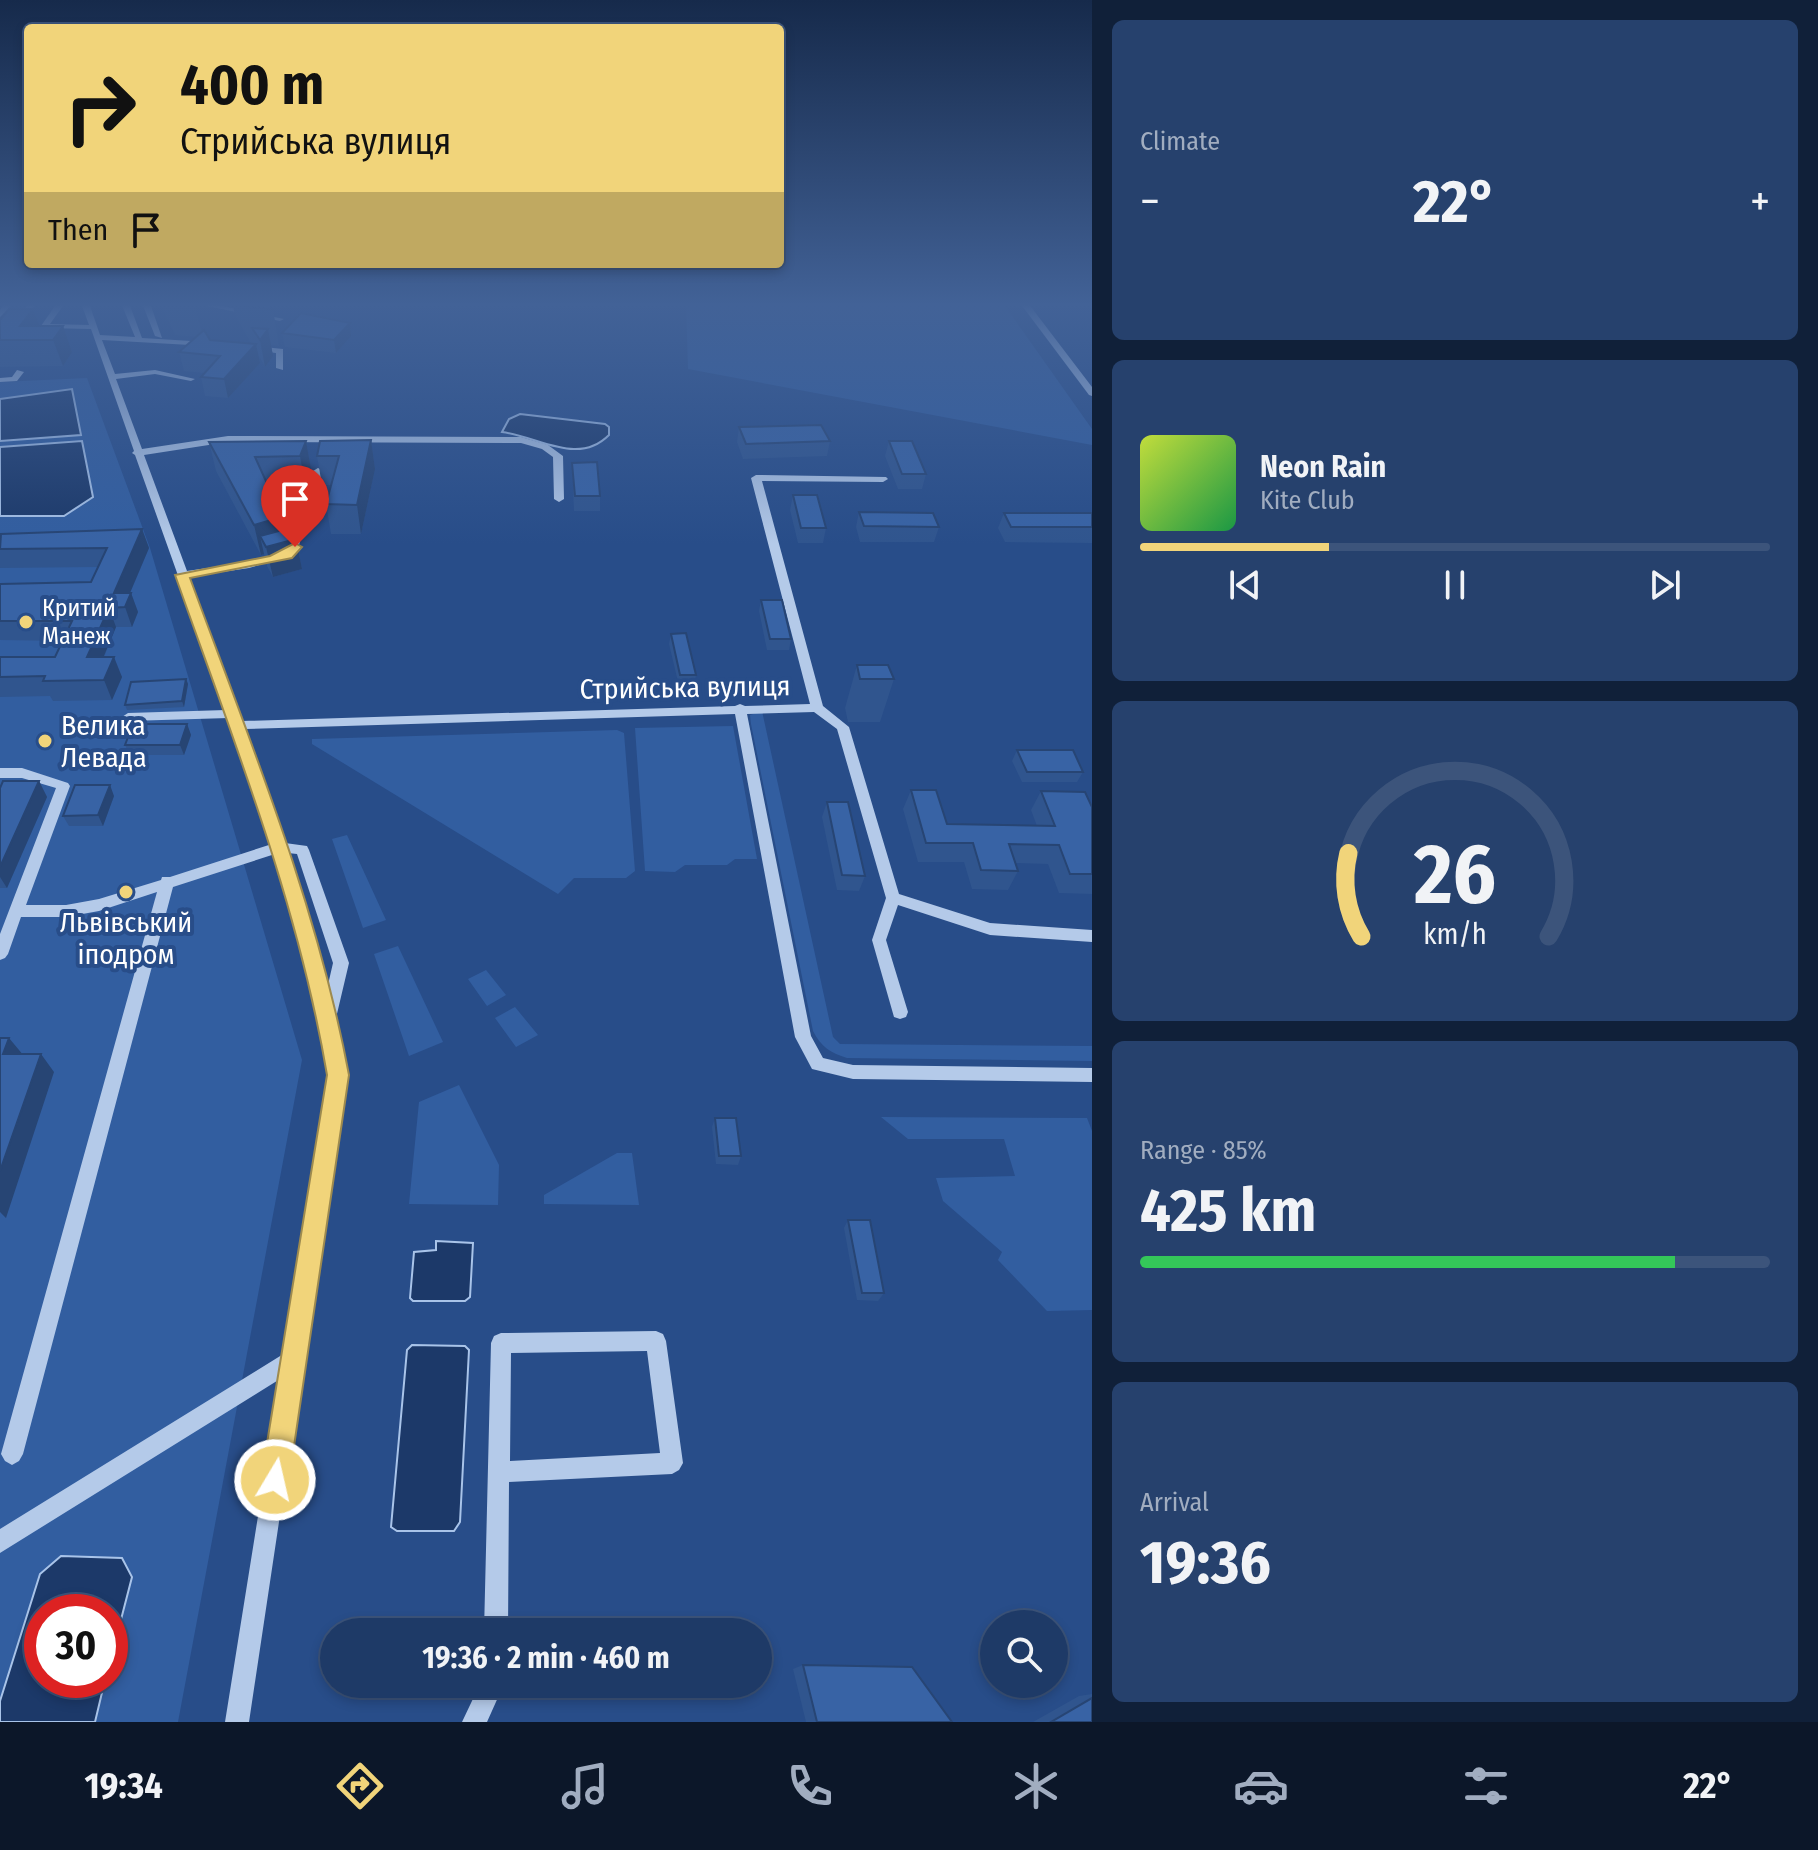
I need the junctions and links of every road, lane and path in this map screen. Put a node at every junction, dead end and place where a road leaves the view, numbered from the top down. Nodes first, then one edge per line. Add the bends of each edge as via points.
1 (112, 383) edge
2 (137, 453) junction
3 (318, 471) edge
4 (883, 479) dead end
5 (559, 499) dead end
6 (182, 575) junction
7 (740, 708) junction
8 (817, 708) junction
9 (128, 717) dead end
10 (236, 720) junction
11 (0, 773) edge
12 (279, 847) junction
13 (167, 881) junction
14 (893, 898) junction
15 (18, 911) junction
16 (1092, 936) edge
17 (0, 954) edge
18 (900, 1012) dead end
19 (328, 1019) junction
20 (1092, 1075) edge
21 (294, 1359) junction
22 (12, 1454) dead end
23 (499, 1472) junction
24 (0, 1542) edge
25 (496, 1618) edge
26 (485, 1698) edge
27 (237, 1722) edge
28 (474, 1722) edge

1 - 2 street
2 - 5 street via 228,439 521,440 558,456
2 - 6 street
3 - 6 street via 292,552
4 - 8 street, Стрийська вулиця via 756,478
6 - 10 street
7 - 8 street, Стрийська вулиця
7 - 10 street, Стрийська вулиця
7 - 20 street via 803,1037 818,1064 853,1072
8 - 14 street via 843,727
9 - 10 street, Стрийська вулиця
10 - 12 street
11 - 15 street via 22,773 63,786
12 - 13 street
12 - 19 street
12 - 19 street via 302,850 341,963
13 - 15 street via 99,905
13 - 22 street
14 - 16 street via 990,929
14 - 18 street via 879,940
15 - 17 street
19 - 21 street via 338,1075
21 - 24 street
21 - 27 street
23 - 23 street via 501,1343 656,1341 672,1463
23 - 25 street
26 - 28 street

